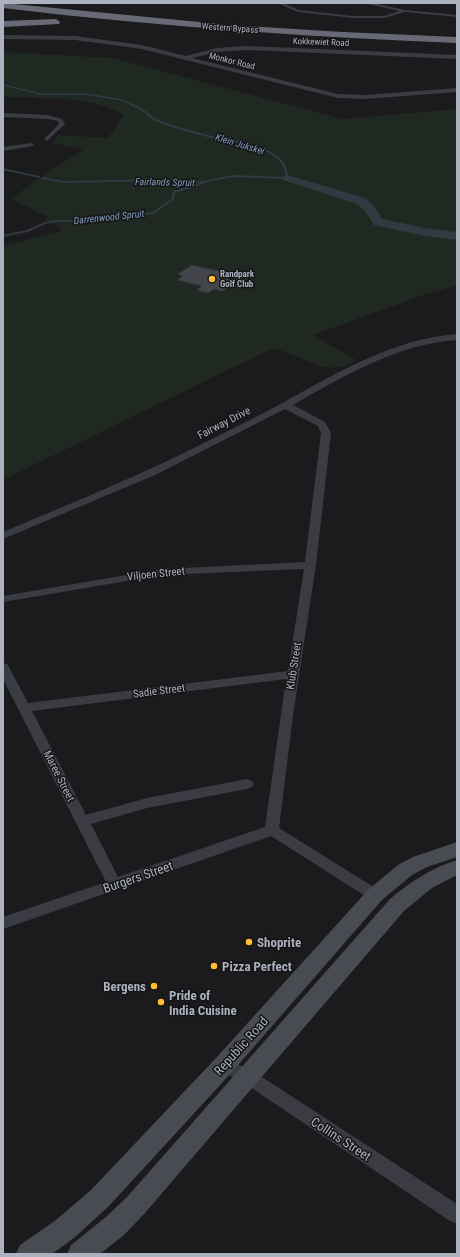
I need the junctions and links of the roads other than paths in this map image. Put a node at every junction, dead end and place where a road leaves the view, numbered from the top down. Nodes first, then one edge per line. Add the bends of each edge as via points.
1 (16, 3) edge
2 (44, 3) edge
3 (52, 3) edge
4 (279, 3) edge
5 (366, 3) edge
6 (3, 5) edge
7 (75, 7) junction
8 (405, 11) junction
9 (457, 16) edge
10 (3, 24) edge
11 (225, 24) junction
12 (339, 35) junction
13 (3, 37) edge
14 (457, 37) edge
15 (457, 40) edge
16 (356, 53) junction
17 (397, 55) junction
18 (457, 57) edge
19 (185, 58) junction
20 (359, 60) dead end
21 (393, 61) dead end
22 (457, 90) edge
23 (3, 114) edge
24 (47, 139) dead end
25 (31, 145) dead end
26 (3, 149) edge
27 (457, 337) edge
28 (285, 405) junction
29 (3, 536) edge
30 (310, 565) junction
31 (3, 599) edge
32 (3, 667) edge
33 (293, 674) junction
34 (25, 708) junction
35 (247, 784) dead end
36 (82, 821) junction
37 (272, 830) junction
38 (457, 849) edge
39 (457, 867) edge
40 (115, 885) junction
41 (375, 895) junction
42 (3, 923) edge
43 (224, 1065) junction
44 (247, 1076) junction
45 (457, 1215) edge
46 (91, 1250) edge
47 (29, 1254) edge

1 - 11 highway, Western Bypass
2 - 7 highway
3 - 7 highway
4 - 8 street via 294,11 341,16 380,18
5 - 8 street
6 - 12 highway, Western Bypass via 165,23
7 - 11 highway
8 - 9 street
10 - 12 highway via 116,23 244,33
11 - 14 highway, Western Bypass
12 - 15 highway, Western Bypass
13 - 19 street, Monkor Road via 55,37 110,42
16 - 17 street, Kokkewiet Road
16 - 19 street, Kokkewiet Road via 236,48
16 - 20 street via 354,58
17 - 18 street, Kokkewiet Road
17 - 21 street
19 - 22 street, Monkor Road via 338,96 365,97
23 - 24 street via 60,120 62,124
25 - 26 street
27 - 28 street, Fairway Drive via 431,340 398,350 332,379
28 - 29 street, Fairway Drive via 151,473
28 - 30 street, Klub Street via 322,424 326,433
30 - 31 street, Viljoen Street via 162,572
30 - 33 street, Klub Street
32 - 34 street, Maree Street
33 - 34 street, Sadie Street
33 - 37 street, Klub Street
34 - 36 street, Maree Street
35 - 36 street via 147,803
36 - 40 street, Maree Street
37 - 40 street, Burgers Street
37 - 41 street
38 - 41 main road, Republic Road via 405,870
39 - 44 main road, Republic Road via 431,879 397,905
40 - 42 street, Burgers Street
41 - 43 main road, Republic Road
43 - 44 street, Collins Street
43 - 47 main road, Republic Road via 88,1209
44 - 45 street, Collins Street
44 - 46 main road, Republic Road via 136,1205

